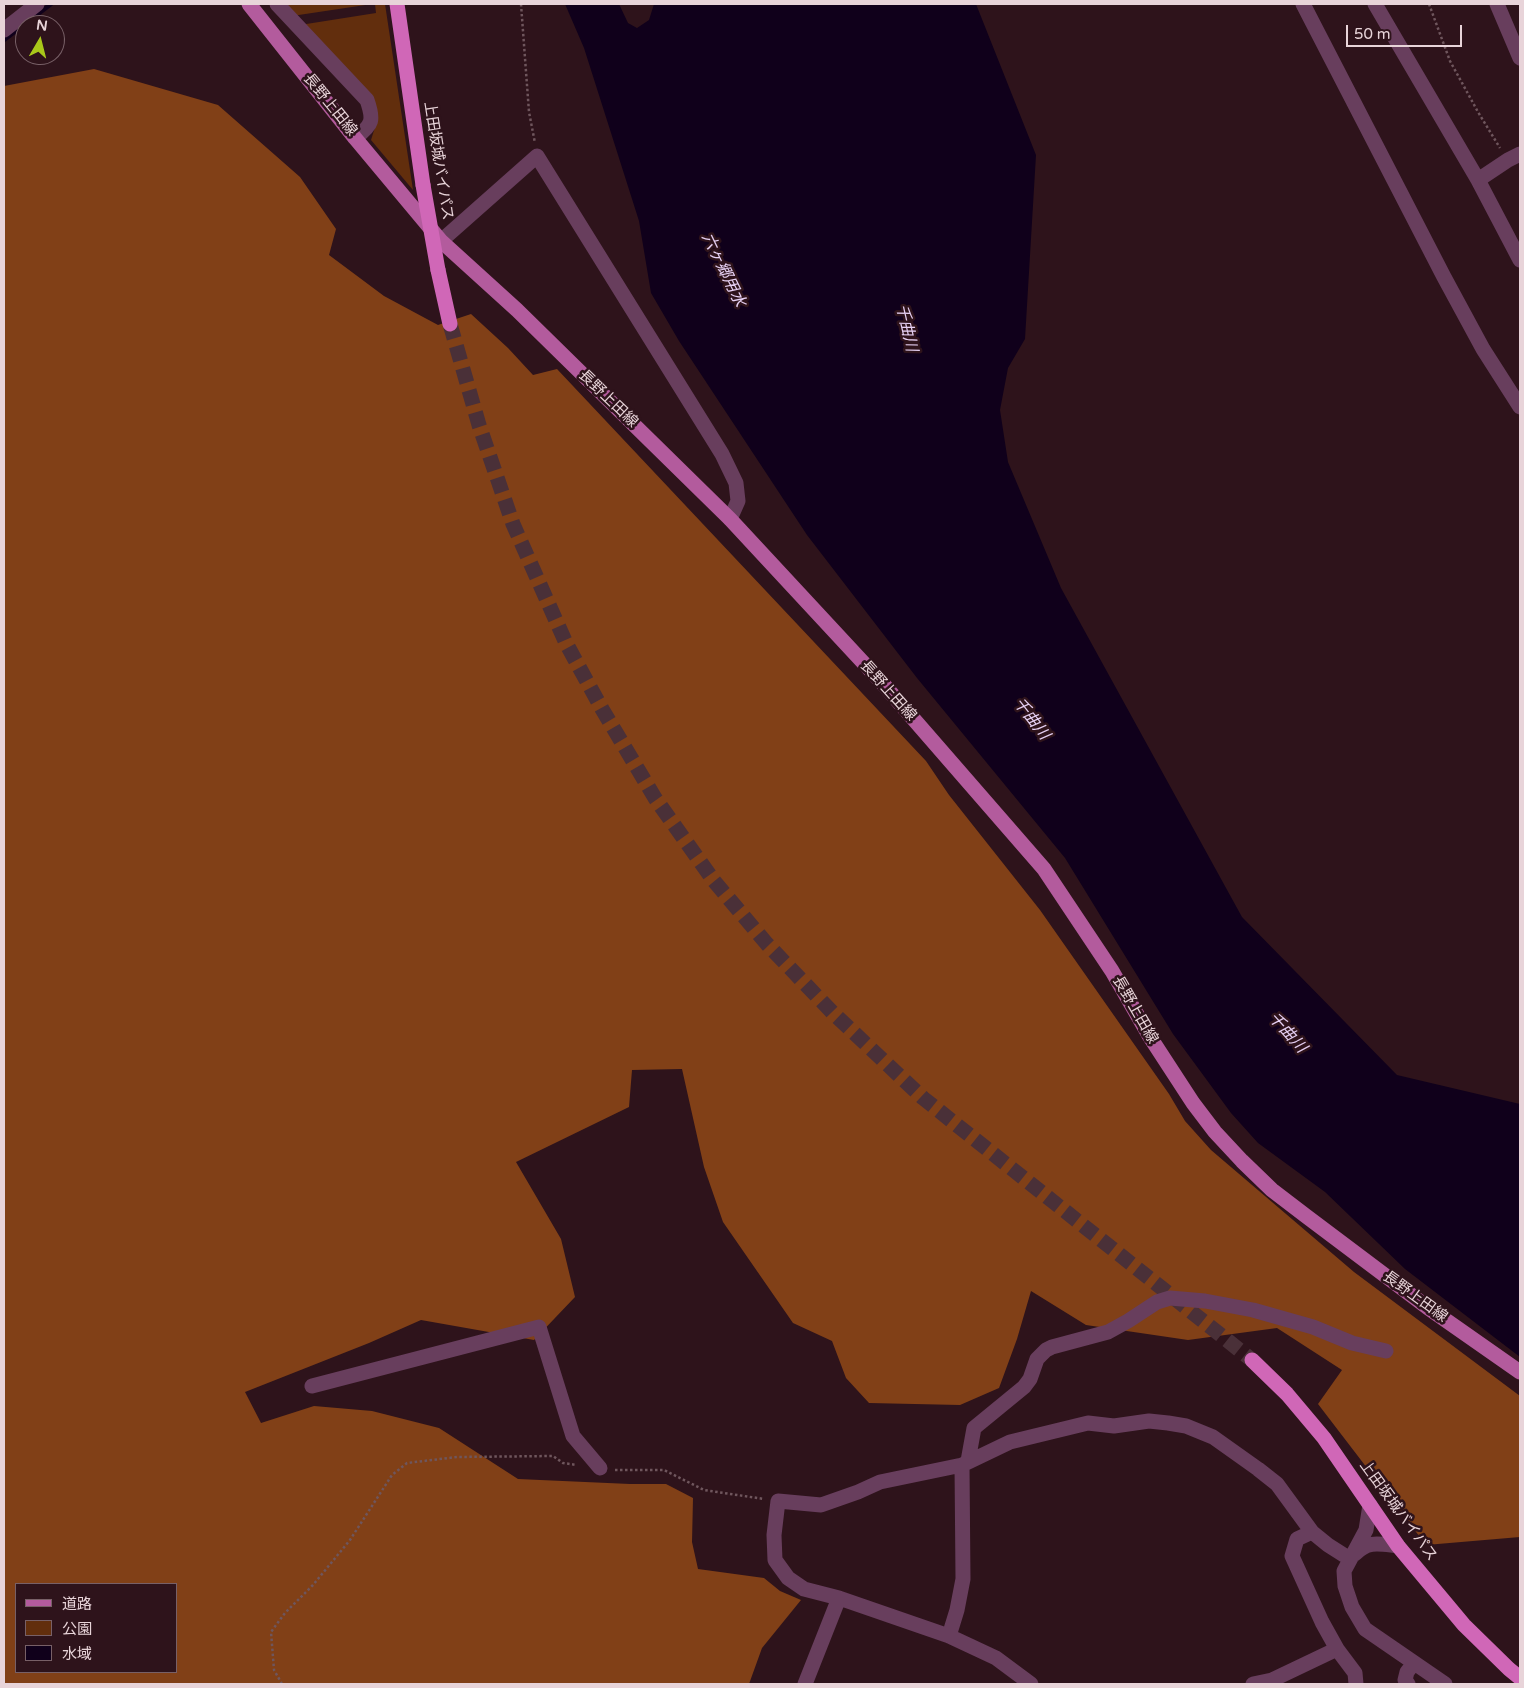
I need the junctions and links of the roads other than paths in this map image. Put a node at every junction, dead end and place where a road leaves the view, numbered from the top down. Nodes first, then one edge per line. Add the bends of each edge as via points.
1 (38, 4) edge
2 (249, 4) edge
3 (277, 4) edge
4 (397, 4) edge
5 (1303, 4) edge
6 (1375, 4) edge
7 (1497, 4) edge
8 (26, 14) junction
9 (4, 18) edge
10 (4, 30) edge
11 (1520, 58) edge
12 (355, 138) junction
13 (1514, 157) edge
14 (1478, 180) junction
15 (441, 241) junction
16 (1520, 260) edge
17 (450, 324) tunnel mouth
18 (1520, 407) edge
19 (730, 519) junction
20 (1386, 1351) dead end
21 (1252, 1360) tunnel mouth
22 (1520, 1372) edge
23 (312, 1386) dead end
24 (965, 1463) junction
25 (600, 1468) road end
26 (1370, 1505) junction
27 (1312, 1532) junction
28 (1398, 1546) junction
29 (1350, 1559) junction
30 (839, 1598) junction
31 (949, 1636) junction
32 (1337, 1649) junction
33 (1414, 1663) junction
34 (1520, 1678) edge
35 (805, 1684) edge
36 (1031, 1684) edge
37 (1253, 1684) edge
38 (1356, 1684) edge
39 (1408, 1684) edge
40 (1445, 1684) edge

1 - 8 street
2 - 12 main road, 長野上田線
3 - 12 street via 367,100 372,113 371,123
4 - 17 highway, 上田坂城バイパス, bridge via 423,185
5 - 18 street via 1444,277 1483,349
6 - 14 street
7 - 11 street
8 - 9 street via 13,13
8 - 10 street
12 - 15 main road, 長野上田線
13 - 14 street
14 - 16 street
15 - 19 main road, 長野上田線 via 517,310
15 - 19 street via 537,156 722,454 736,483 738,501
19 - 22 main road, 長野上田線 via 884,685 1044,869 1112,971 1150,1037 1215,1132 1272,1190 1427,1307
20 - 24 street via 1253,1310 1181,1298 1164,1299 1108,1332 1052,1347 1041,1354 1024,1387 974,1428
21 - 26 highway, 上田坂城バイパス via 1287,1394 1324,1438
23 - 25 street via 539,1328 573,1436
24 - 27 street via 1010,1442 1088,1423 1114,1426 1150,1421 1186,1426 1213,1437 1277,1484
24 - 30 street via 880,1482 822,1506 778,1501 775,1560 788,1578 804,1589
24 - 31 street via 963,1579
26 - 28 highway, 上田坂城バイパス
26 - 29 street via 1366,1530
27 - 29 street
27 - 32 street via 1297,1539 1292,1556
28 - 29 street via 1368,1544
28 - 34 highway, 上田坂城バイパス via 1464,1625
29 - 33 street via 1344,1571 1345,1586 1352,1607 1365,1629
30 - 31 street
30 - 35 street
31 - 36 street via 996,1658
32 - 37 street via 1272,1680
32 - 38 street via 1355,1674
33 - 39 street via 1406,1672
33 - 40 street

